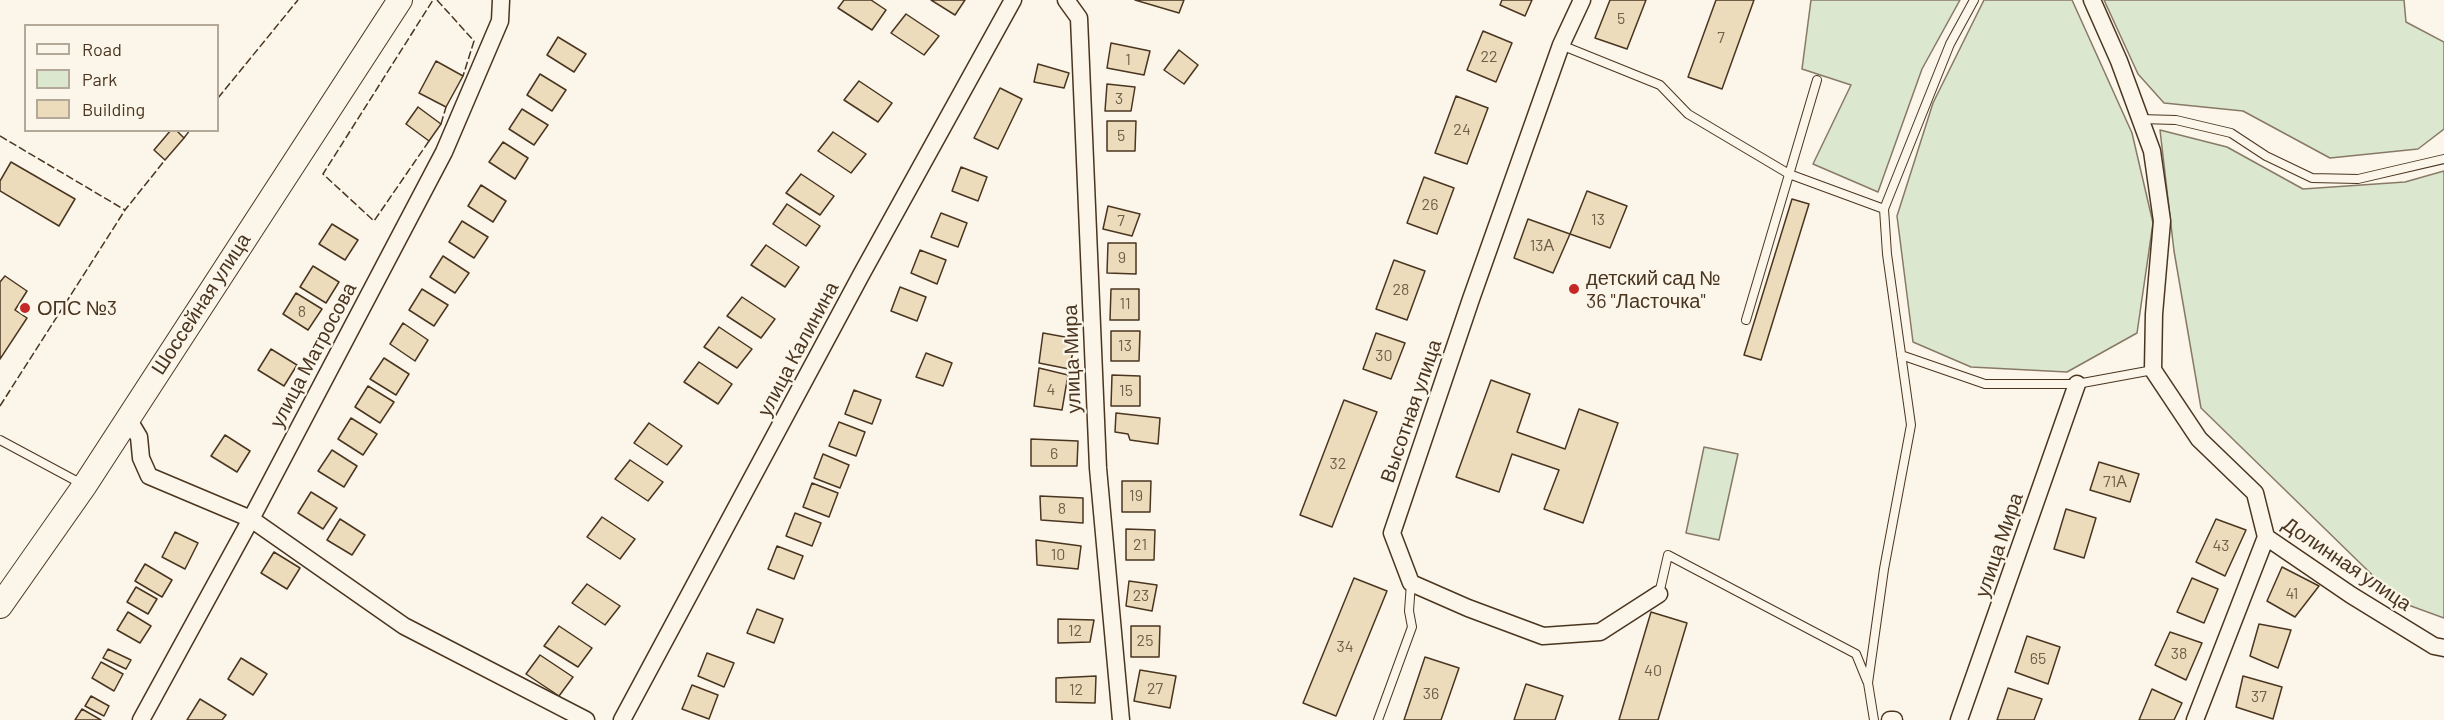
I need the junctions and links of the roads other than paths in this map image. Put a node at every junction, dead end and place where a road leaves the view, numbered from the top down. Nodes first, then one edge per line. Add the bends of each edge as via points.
1 (400, 0) edge
2 (501, 0) edge
3 (1013, 0) edge
4 (1066, 0) edge
5 (1582, 0) edge
6 (1974, 0) edge
7 (2092, 0) edge
8 (1561, 45) junction
9 (1816, 80) dead end
10 (2140, 118) junction
11 (2444, 159) edge
12 (1789, 174) junction
13 (1884, 209) junction
14 (1746, 320) dead end
15 (1901, 355) junction
16 (2153, 370) junction
17 (2078, 384) junction
18 (127, 417) junction
19 (0, 440) edge
20 (85, 485) junction
21 (251, 519) junction
22 (2266, 537) junction
23 (1411, 583) junction
24 (1659, 594) joint
25 (0, 606) edge
26 (2444, 648) edge
27 (1868, 683) junction
28 (141, 720) edge
29 (586, 720) edge
30 (622, 720) edge
31 (1120, 720) edge
32 (1378, 720) edge
33 (1874, 720) edge
34 (1959, 720) edge
35 (2195, 720) edge

1 - 18 street, Шоссейная улица
2 - 21 street, улица Матросова via 500,21 444,152
3 - 30 street, улица Калинина
4 - 31 street, улица Мира via 1079,18 1098,468
5 - 8 street, Высотная улица
6 - 13 lane via 1950,44
7 - 10 street
8 - 12 lane via 1660,85 1688,114
8 - 23 street, Высотная улица via 1392,533
9 - 12 lane
10 - 11 lane via 2176,120 2231,133 2266,156 2312,178 2358,179
10 - 16 street via 2152,151 2162,221
12 - 13 lane
12 - 14 lane
13 - 15 lane
15 - 17 lane via 1985,384
15 - 27 lane via 1911,425 1884,568
16 - 17 lane
16 - 22 street, Долинная улица via 2199,439 2255,494
17 - 34 street, улица Мира
18 - 20 street, Шоссейная улица
18 - 21 street via 139,437 141,458 149,476
19 - 20 lane
20 - 25 street, Шоссейная улица
21 - 28 street, улица Матросова
21 - 29 street via 404,626
22 - 26 street, Долинная улица via 2351,595 2434,646
22 - 35 street
23 - 24 street via 1543,636 1600,632
23 - 32 lane via 1408,611 1412,627
24 - 27 lane via 1668,555 1856,654
27 - 33 lane

